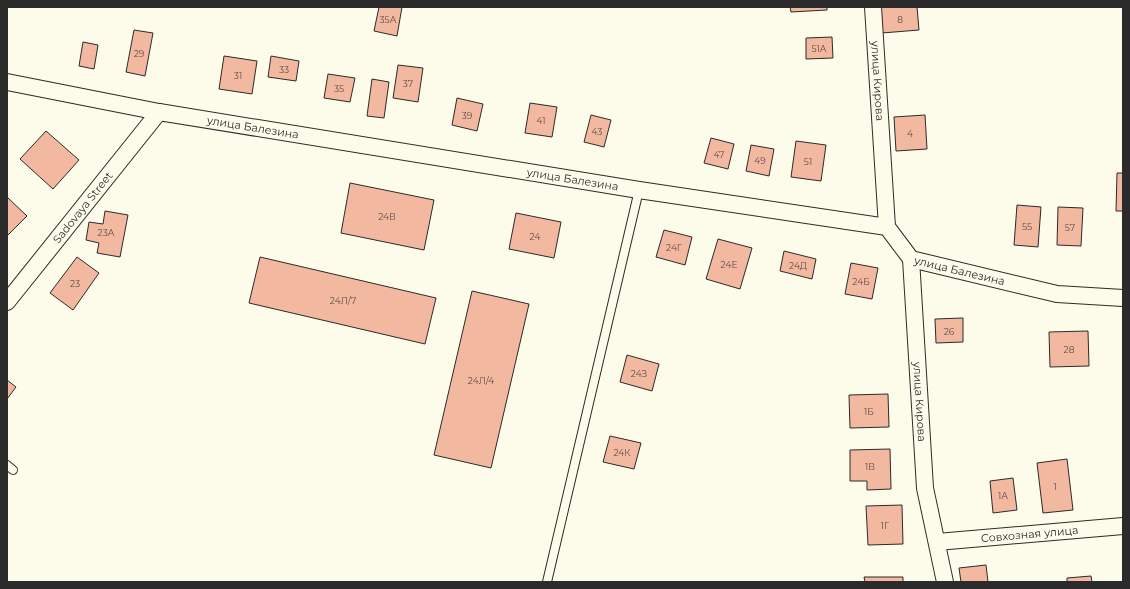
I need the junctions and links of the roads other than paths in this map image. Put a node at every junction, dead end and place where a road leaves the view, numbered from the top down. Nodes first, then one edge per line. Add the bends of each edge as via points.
1 (873, 7) edge
2 (7, 82) edge
3 (159, 112) junction
4 (639, 190) junction
5 (887, 227) junction
6 (911, 260) junction
7 (1123, 298) edge
8 (7, 302) edge
9 (1123, 526) edge
10 (937, 542) junction
11 (548, 582) edge
12 (945, 582) edge

1 - 5 street, улица Кирова
2 - 3 street, улица Балезина
3 - 4 street, улица Балезина
3 - 8 street, Sadovaya Street
4 - 5 street, улица Балезина
4 - 11 lane
5 - 6 street, улица Балезина
6 - 7 street, улица Балезина via 1057,294
6 - 10 street, улица Кирова via 925,488
9 - 10 street, Совхозная улица
10 - 12 street, улица Кирова

